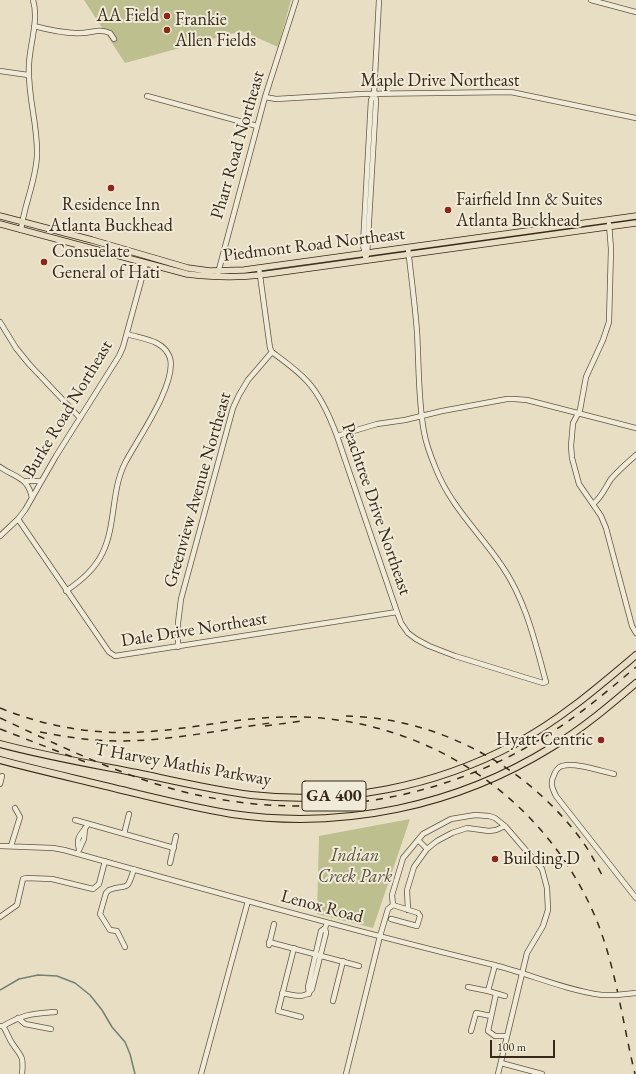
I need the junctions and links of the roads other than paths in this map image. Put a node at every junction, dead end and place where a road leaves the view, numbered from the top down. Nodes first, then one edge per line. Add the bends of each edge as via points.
1 (32, 0) edge
2 (296, 0) edge
3 (591, 0) edge
4 (379, 1) edge
5 (636, 12) edge
6 (34, 26) junction
7 (114, 39) dead end
8 (0, 71) edge
9 (28, 75) junction
10 (374, 94) junction
11 (147, 96) dead end
12 (265, 97) junction
13 (636, 118) edge
14 (257, 126) junction
15 (0, 216) edge
16 (636, 216) edge
17 (609, 220) junction
18 (22, 223) junction
19 (636, 223) edge
20 (0, 224) edge
21 (610, 227) junction
22 (21, 230) junction
23 (408, 248) junction
24 (366, 253) junction
25 (409, 254) junction
26 (366, 260) junction
27 (146, 263) junction
28 (259, 268) junction
29 (218, 273) junction
30 (260, 274) junction
31 (0, 322) edge
32 (127, 334) junction
33 (272, 352) junction
34 (579, 413) junction
35 (421, 416) junction
36 (80, 418) junction
37 (636, 428) edge
38 (337, 436) junction
39 (636, 455) edge
40 (0, 467) edge
41 (25, 481) junction
42 (41, 481) junction
43 (32, 498) junction
44 (593, 504) junction
45 (18, 519) junction
46 (0, 536) edge
47 (66, 591) junction
48 (397, 612) junction
49 (636, 633) edge
50 (178, 647) junction
51 (636, 655) edge
52 (636, 683) edge
53 (0, 744) edge
54 (0, 760) edge
55 (614, 774) dead end
56 (2, 776) dead end
57 (0, 784) edge
58 (15, 808) dead end
59 (130, 814) dead end
60 (75, 820) dead end
61 (86, 826) junction
62 (505, 826) junction
63 (124, 834) junction
64 (176, 836) dead end
65 (418, 840) junction
66 (0, 846) edge
67 (12, 846) junction
68 (174, 848) junction
69 (427, 848) junction
70 (79, 851) junction
71 (105, 861) junction
72 (170, 863) dead end
73 (134, 869) junction
74 (636, 898) edge
75 (248, 901) junction
76 (393, 905) junction
77 (408, 910) junction
78 (0, 917) edge
79 (391, 919) dead end
80 (274, 924) dead end
81 (326, 925) junction
82 (380, 936) junction
83 (125, 946) dead end
84 (294, 948) junction
85 (318, 955) junction
86 (343, 961) junction
87 (495, 965) junction
88 (359, 966) dead end
89 (522, 972) junction
90 (468, 987) dead end
91 (488, 991) junction
92 (282, 993) junction
93 (636, 993) edge
94 (496, 994) junction
95 (506, 996) dead end
96 (333, 1002) dead end
97 (55, 1012) dead end
98 (491, 1016) junction
99 (301, 1017) dead end
100 (18, 1018) junction
101 (2, 1026) edge
102 (51, 1029) dead end
103 (471, 1031) dead end
104 (507, 1035) junction
105 (500, 1063) junction
106 (22, 1074) edge
107 (201, 1074) edge
108 (346, 1074) edge
109 (498, 1074) edge
110 (542, 1074) edge

1 - 6 street via 35,11
2 - 12 street, Pharr Road Northeast
3 - 5 street
4 - 10 street
6 - 7 street via 82,33 99,30 110,33
6 - 9 street
8 - 9 street
9 - 18 street via 37,155
10 - 12 street, Maple Drive Northeast via 276,99
10 - 13 street, Maple Drive Northeast via 512,92
10 - 24 street via 376,100
11 - 14 street
12 - 14 street, Pharr Road Northeast
14 - 29 street, Pharr Road Northeast
15 - 18 main road, Piedmont Road Northeast
16 - 17 main road, Piedmont Road Northeast
17 - 21 street
17 - 23 main road, Piedmont Road Northeast
18 - 22 street
18 - 29 main road, Piedmont Road Northeast via 188,268
19 - 21 main road, Piedmont Road Northeast
20 - 22 main road, Piedmont Road Northeast
21 - 25 main road, Piedmont Road Northeast
21 - 34 street via 609,322 586,376
22 - 27 main road, Piedmont Road Northeast
23 - 24 main road, Piedmont Road Northeast
23 - 25 street
24 - 26 street
24 - 28 main road, Piedmont Road Northeast
25 - 26 main road, Piedmont Road Northeast
25 - 35 street via 417,330
26 - 30 main road, Piedmont Road Northeast
27 - 29 main road, Piedmont Road Northeast via 187,274 210,277
27 - 32 street, Burke Road Northeast
28 - 29 main road, Piedmont Road Northeast
28 - 30 street
29 - 30 main road, Piedmont Road Northeast via 232,277
30 - 33 street via 268,343
31 - 36 street via 28,364
32 - 36 street, Burke Road Northeast via 119,356
32 - 47 street via 162,347 170,359 169,374 157,408 120,474 109,536 103,552 89,574
33 - 38 street, Peachtree Drive Northeast via 311,386 328,414
33 - 50 street, Greenview Avenue Northeast via 248,380 233,408 181,599
34 - 35 street via 514,398
34 - 37 street
34 - 44 street via 572,423 572,458 579,484
35 - 38 street via 377,424
35 - 48 street, Peachtree Drive Northeast via 428,449 445,490 502,566 518,595 546,682 538,682 429,646 408,632
36 - 42 street, Burke Road Northeast
38 - 48 street, Peachtree Drive Northeast
39 - 44 street via 618,471 601,497
40 - 41 street
41 - 42 street
41 - 43 street
42 - 43 street, Burke Road Northeast
43 - 45 street, Burke Road Northeast
44 - 49 street via 606,528 630,621
45 - 46 street, Burke Road Northeast
45 - 47 street, Dale Drive Northeast
47 - 50 street, Dale Drive Northeast via 112,655
48 - 50 street, Dale Drive Northeast
51 - 53 highway, T Harvey Mathis Parkway / GA 400 via 567,712 509,747 447,774 373,792 312,798 251,795
52 - 54 highway, T Harvey Mathis Parkway / GA 400 via 567,738 512,770 438,799 360,815 297,819 233,814
55 - 74 street via 569,765 561,766 554,774 552,788
56 - 57 street
58 - 67 street via 20,817
59 - 63 street
60 - 61 street
61 - 63 street
61 - 70 street
62 - 65 street via 495,818 475,815 451,819 423,834
62 - 69 street via 496,830 467,828 452,833
62 - 89 street via 542,869 547,888 548,910 544,926 527,953
63 - 68 street
64 - 68 street
65 - 69 street
65 - 76 street via 403,858 392,895
66 - 67 street, Lenox Road
67 - 70 street, Lenox Road
68 - 72 street
69 - 77 street via 414,867 407,890
70 - 71 street, Lenox Road
71 - 73 street, Lenox Road
71 - 78 street via 99,884 94,890 52,879 23,879 17,905
73 - 75 street, Lenox Road
73 - 83 street via 125,888 109,890 106,893 100,914 110,930 117,931
75 - 81 street, Lenox Road
75 - 107 street
76 - 77 street
76 - 82 street via 388,909
77 - 79 street via 420,914 417,926
80 - 84 street via 269,944
81 - 82 street, Lenox Road
81 - 85 street via 321,931
82 - 87 street, Lenox Road
82 - 108 street
84 - 85 street
84 - 92 street
85 - 86 street
85 - 92 street via 308,988 309,994 301,997
86 - 88 street
86 - 96 street
87 - 89 street, Lenox Road
87 - 91 street
89 - 93 street, Lenox Road, bridge via 580,991 616,996
89 - 104 street
90 - 91 street
91 - 94 street
92 - 99 street via 278,1011
94 - 95 street
94 - 98 street
97 - 100 street via 29,1014
98 - 103 street via 476,1013
98 - 104 street via 488,1031
100 - 101 street
100 - 102 street via 24,1024
101 - 106 street via 21,1055
104 - 105 street
105 - 109 street
105 - 110 street

